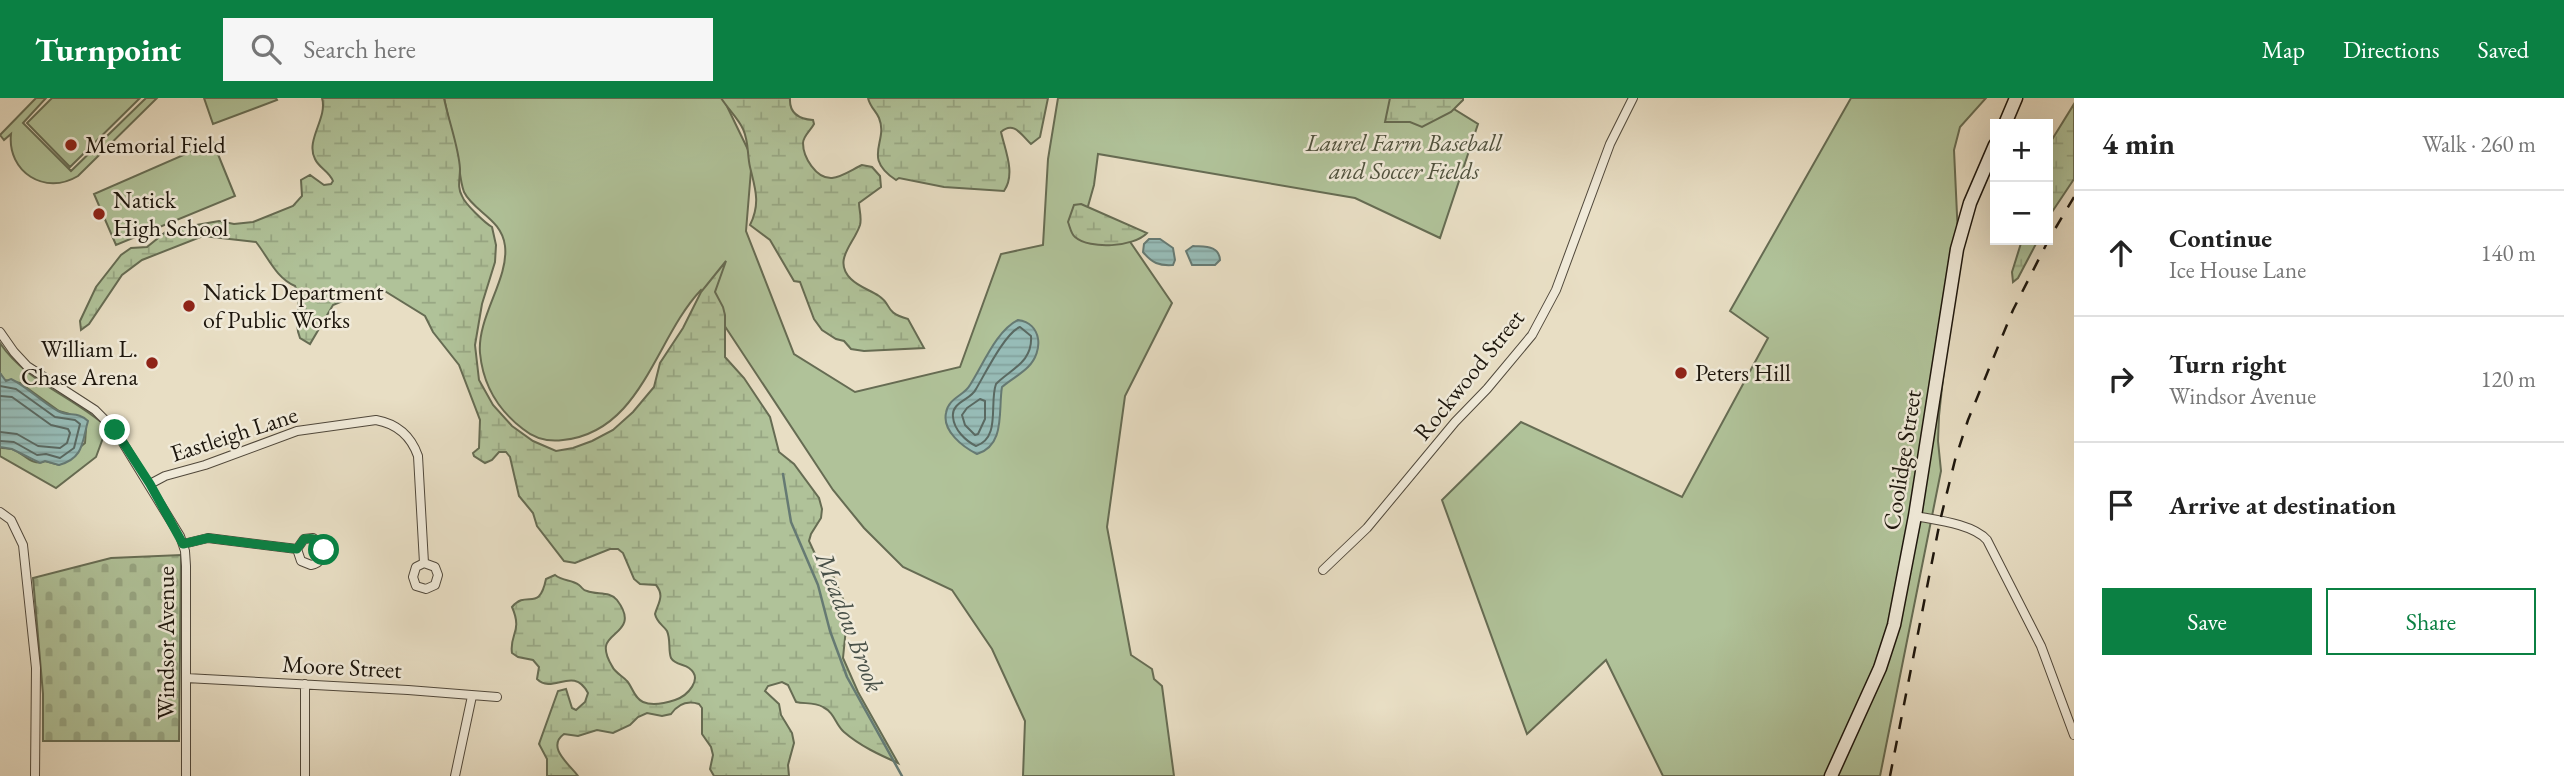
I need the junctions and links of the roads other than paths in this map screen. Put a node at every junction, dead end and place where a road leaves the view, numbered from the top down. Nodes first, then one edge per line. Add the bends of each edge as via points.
1 (1633, 98) edge
2 (2016, 98) edge
3 (2007, 119) edge
4 (1990, 157) edge
5 (0, 331) edge
6 (150, 484) junction
7 (0, 512) edge
8 (1915, 516) junction
9 (183, 544) junction
10 (297, 549) dead end
11 (424, 563) dead end
12 (1323, 570) dead end
13 (186, 678) junction
14 (305, 684) junction
15 (472, 696) junction
16 (496, 697) dead end
17 (2074, 735) edge
18 (36, 776) edge
19 (186, 776) edge
20 (305, 776) edge
21 (455, 776) edge
22 (1831, 776) edge

1 - 12 street, Rockwood Street via 1610,144 1556,290 1532,335 1367,528
2 - 3 main road
4 - 8 main road, Coolidge Street via 1957,249
5 - 6 street, Windsor Avenue via 27,366 103,417
6 - 9 street, Windsor Avenue
6 - 11 street, Eastleigh Lane via 297,431 387,422 406,435 418,456
7 - 18 street via 10,520 23,545 36,668
8 - 17 street via 1971,528 1987,540 2037,637
8 - 22 main road, Coolidge Street via 1890,642
9 - 10 street via 208,538
9 - 13 street, Windsor Avenue
13 - 14 street, Moore Street
13 - 19 street, Windsor Avenue
14 - 15 street, Moore Street
14 - 20 street
15 - 16 street, Moore Street
15 - 21 street

